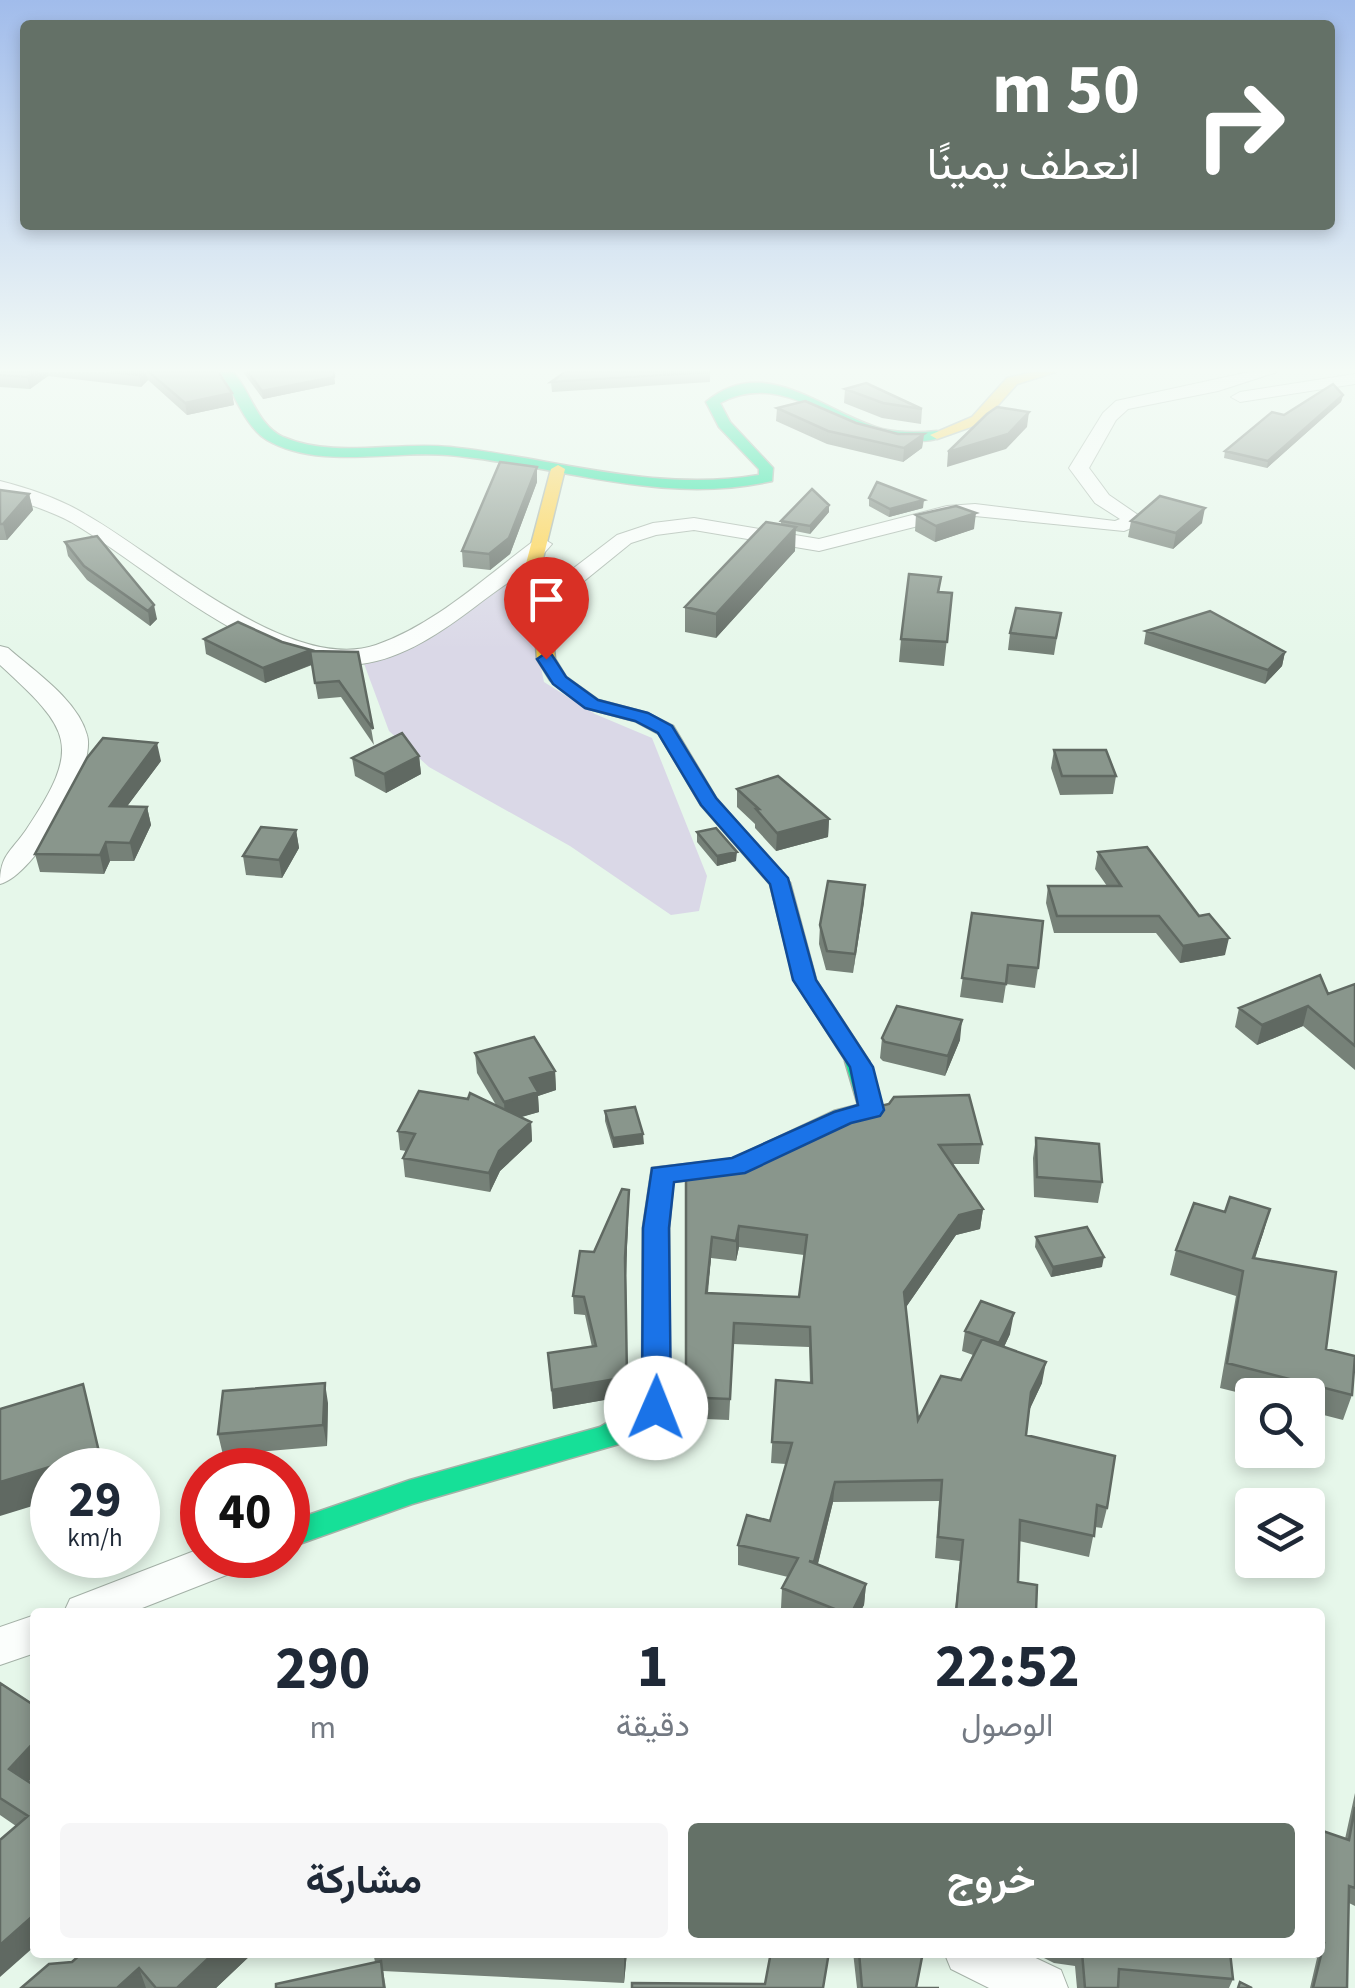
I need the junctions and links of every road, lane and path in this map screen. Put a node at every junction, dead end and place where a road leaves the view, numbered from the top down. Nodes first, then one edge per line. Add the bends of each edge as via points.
1 (531, 465) edge
2 (763, 465) edge
3 (1081, 465) edge
4 (558, 469) junction
5 (0, 487) edge
6 (542, 544) junction
7 (540, 590) junction
8 (0, 653) edge
9 (0, 876) edge
10 (310, 1528) edge
11 (180, 1575) edge
12 (95, 1608) edge
13 (30, 1636) edge
14 (0, 1646) edge
15 (980, 1958) edge
16 (1042, 1988) edge

1 - 4 street
2 - 4 street via 768,478 730,486
3 - 7 street via 1102,499 1132,522 1117,527 946,512 818,545 694,524 624,539 565,584
4 - 6 street
5 - 6 street via 74,515 275,641 330,658 360,657 430,627
6 - 7 street via 532,575
7 - 10 street via 546,659 559,680 592,704 666,730 708,801 780,883 805,980 862,1067 871,1110 736,1166 662,1174 656,1408 609,1436 410,1492
8 - 9 street via 76,734 78,754 28,851
11 - 12 street
13 - 14 street
15 - 16 street

